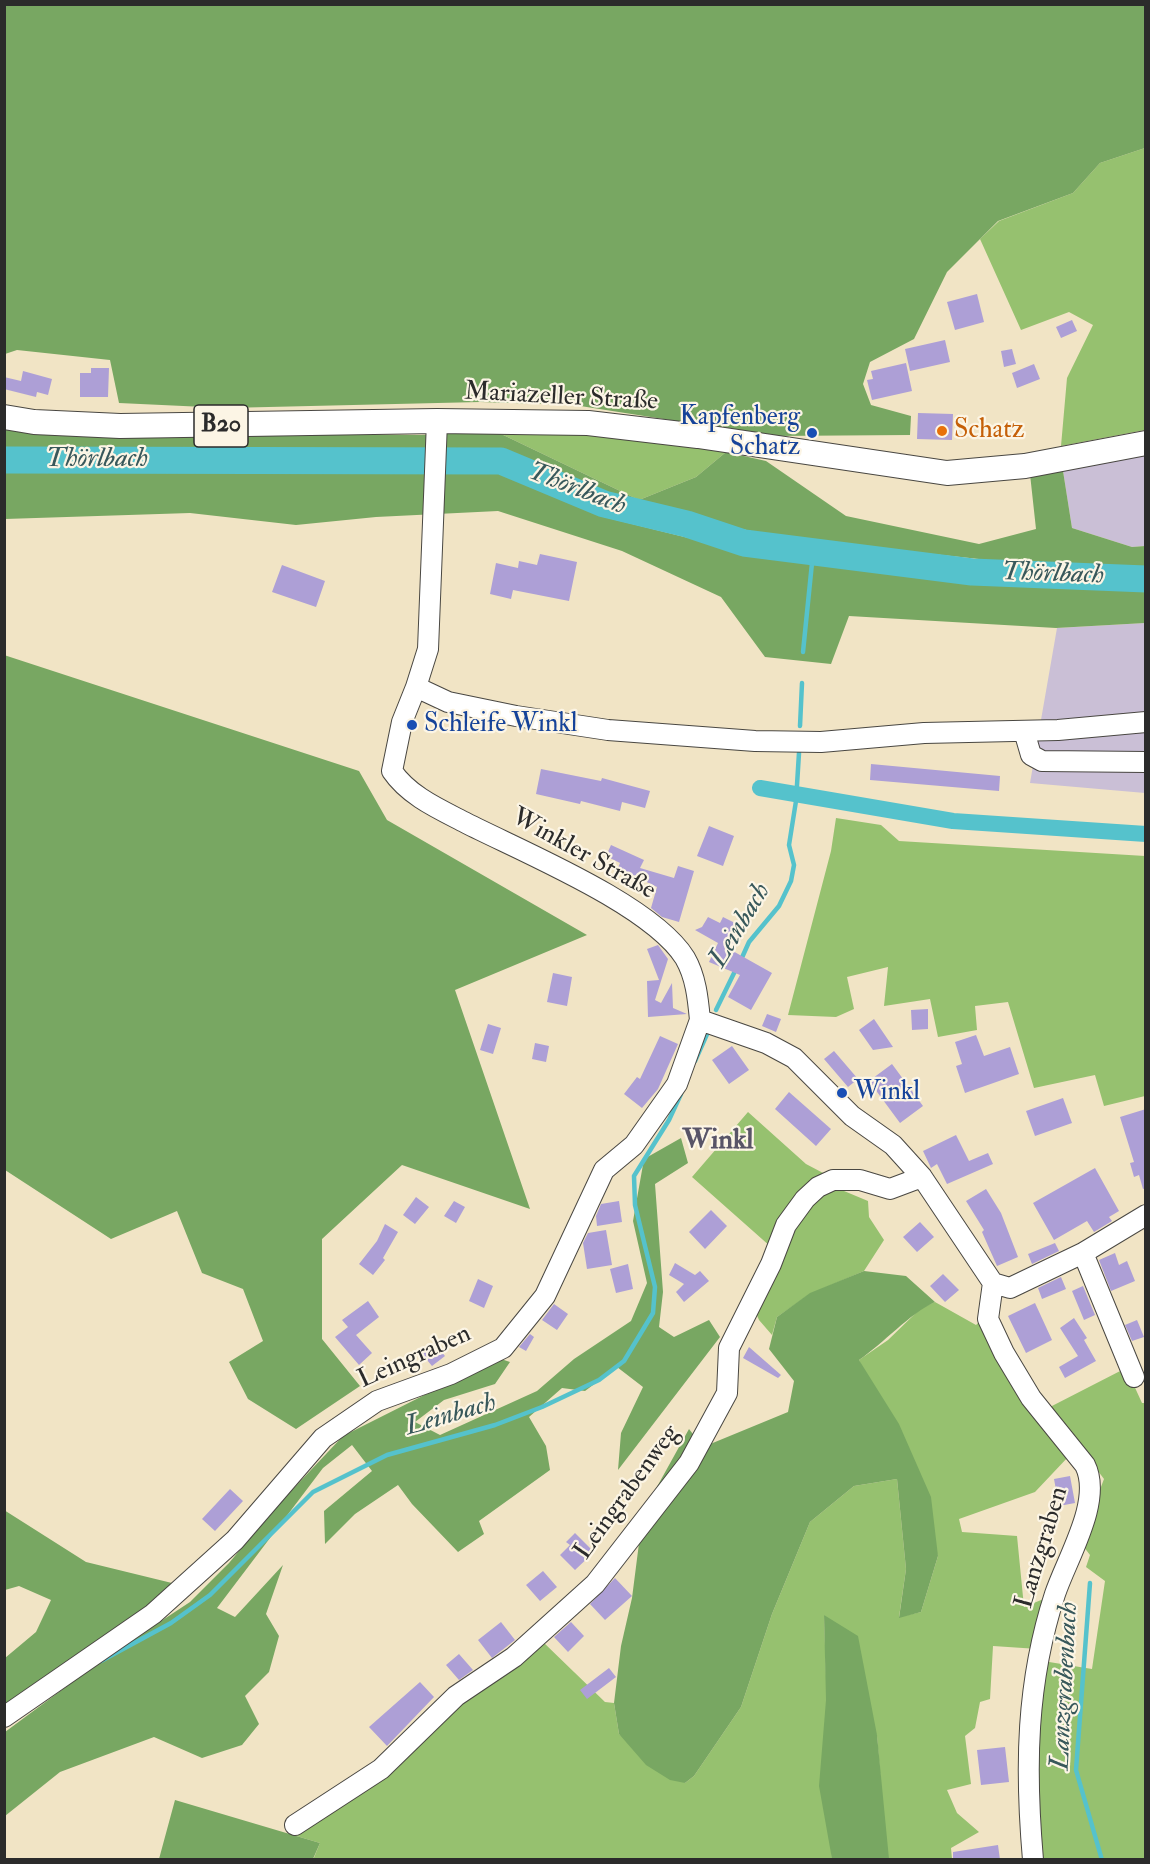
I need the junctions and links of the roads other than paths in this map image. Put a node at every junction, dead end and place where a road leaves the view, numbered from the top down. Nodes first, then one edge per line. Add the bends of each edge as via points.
1 (4, 417) edge
2 (437, 425) junction
3 (1146, 443) edge
4 (416, 687) junction
5 (1146, 722) edge
6 (1024, 731) junction
7 (1146, 762) edge
8 (700, 1020) junction
9 (922, 1177) junction
10 (1146, 1215) edge
11 (1083, 1253) junction
12 (993, 1283) junction
13 (1134, 1377) dead end
14 (4, 1717) edge
15 (295, 1825) dead end
16 (1032, 1860) edge

1 - 2 main road, Mariazeller Straße / B20 via 120,426
2 - 3 main road, Mariazeller Straße / B20 via 588,423 947,473 1008,468
2 - 4 street, Winkler Straße via 428,649
4 - 6 street via 448,702 516,717 687,737 821,742 924,733
4 - 8 street, Winkler Straße via 402,722 392,771 401,785 434,807 614,898 650,922 685,958 697,987
5 - 6 street
6 - 7 street via 1031,755 1042,761
8 - 9 street via 766,1043 794,1058 852,1116 893,1145
8 - 14 street, Leingraben via 677,1084 634,1145 604,1170 545,1296 502,1348 451,1374 376,1401 323,1438 236,1540 153,1614
9 - 12 street
9 - 15 street, Leingrabenweg via 890,1189 860,1180 833,1180 805,1199 786,1225 729,1348 727,1393 689,1463 595,1584 513,1657 456,1696 381,1769
10 - 11 street
11 - 12 street via 1010,1288
11 - 13 street
12 - 16 street, Lanzgraben via 988,1319 1004,1353 1031,1398 1091,1477 1086,1513 1055,1595 1033,1680 1028,1722

